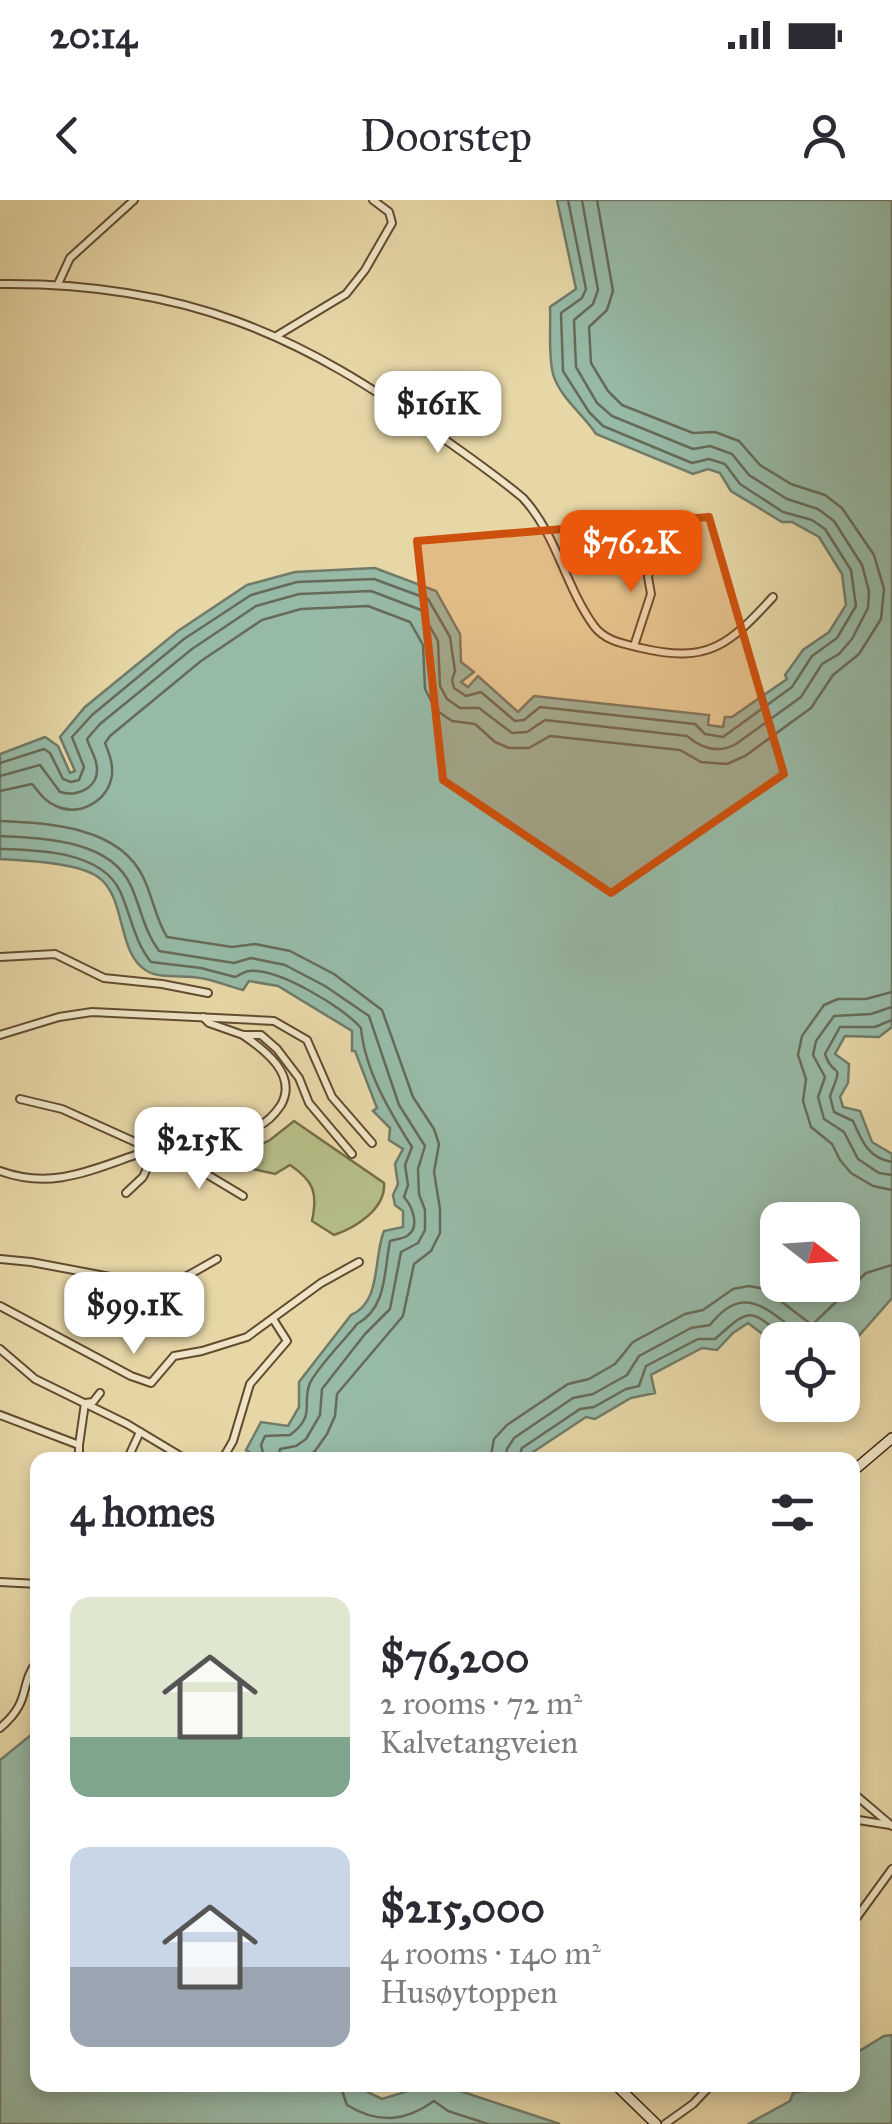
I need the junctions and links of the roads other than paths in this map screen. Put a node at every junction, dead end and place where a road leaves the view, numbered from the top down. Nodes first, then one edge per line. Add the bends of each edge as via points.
1 (134, 200) edge
2 (373, 200) edge
3 (0, 284) edge
4 (58, 284) junction
5 (277, 336) junction
6 (656, 550) dead end
7 (773, 598) dead end
8 (634, 646) junction
9 (0, 957) edge
10 (208, 993) dead end
11 (202, 1016) junction
12 (0, 1035) edge
13 (244, 1035) junction
14 (20, 1099) dead end
15 (372, 1143) dead end
16 (152, 1150) junction
17 (352, 1154) dead end
18 (178, 1158) junction
19 (0, 1170) edge
20 (126, 1194) dead end
21 (243, 1196) dead end
22 (218, 1259) dead end
23 (0, 1260) edge
24 (359, 1262) dead end
25 (0, 1306) edge
26 (272, 1320) junction
27 (0, 1349) edge
28 (100, 1393) dead end
29 (85, 1403) junction
30 (0, 1415) edge
31 (140, 1432) junction
32 (892, 1438) edge
33 (79, 1445) junction
34 (79, 1452) edge
35 (130, 1452) edge
36 (173, 1452) edge
37 (227, 1452) edge
38 (860, 1465) edge
39 (0, 1582) edge
40 (30, 1584) edge
41 (30, 1672) edge
42 (0, 1728) edge
43 (860, 1799) edge
44 (860, 1820) edge
45 (891, 1825) edge
46 (892, 1868) edge
47 (860, 1913) edge
48 (623, 2092) edge
49 (705, 2092) edge
50 (656, 2124) edge
51 (665, 2124) edge

1 - 4 street via 79,248
2 - 5 street via 392,223 353,287
3 - 4 street
4 - 5 street via 183,304
5 - 8 street via 376,390 523,498 593,625
6 - 8 street
7 - 8 street via 713,650 683,655
9 - 10 street via 55,954 104,978
11 - 12 street via 92,1012
11 - 13 street
11 - 15 street via 263,1018 299,1033 332,1097
13 - 17 street via 261,1036 278,1049 309,1104
13 - 18 street via 283,1074 284,1100 260,1126 215,1133
14 - 16 street via 62,1109
16 - 18 street
16 - 19 street via 52,1180
16 - 20 street via 143,1177
18 - 21 street
22 - 23 street via 153,1286
24 - 26 street
25 - 26 street via 152,1383 174,1356 247,1336
26 - 37 street via 286,1341 250,1384
27 - 29 street via 35,1380
28 - 29 street
29 - 31 street
29 - 33 street
30 - 33 street
31 - 35 street
31 - 36 street
32 - 38 main road
33 - 34 street
39 - 40 street
41 - 42 street via 20,1708
43 - 45 street
44 - 45 street
46 - 47 street
48 - 50 main road
49 - 51 street

